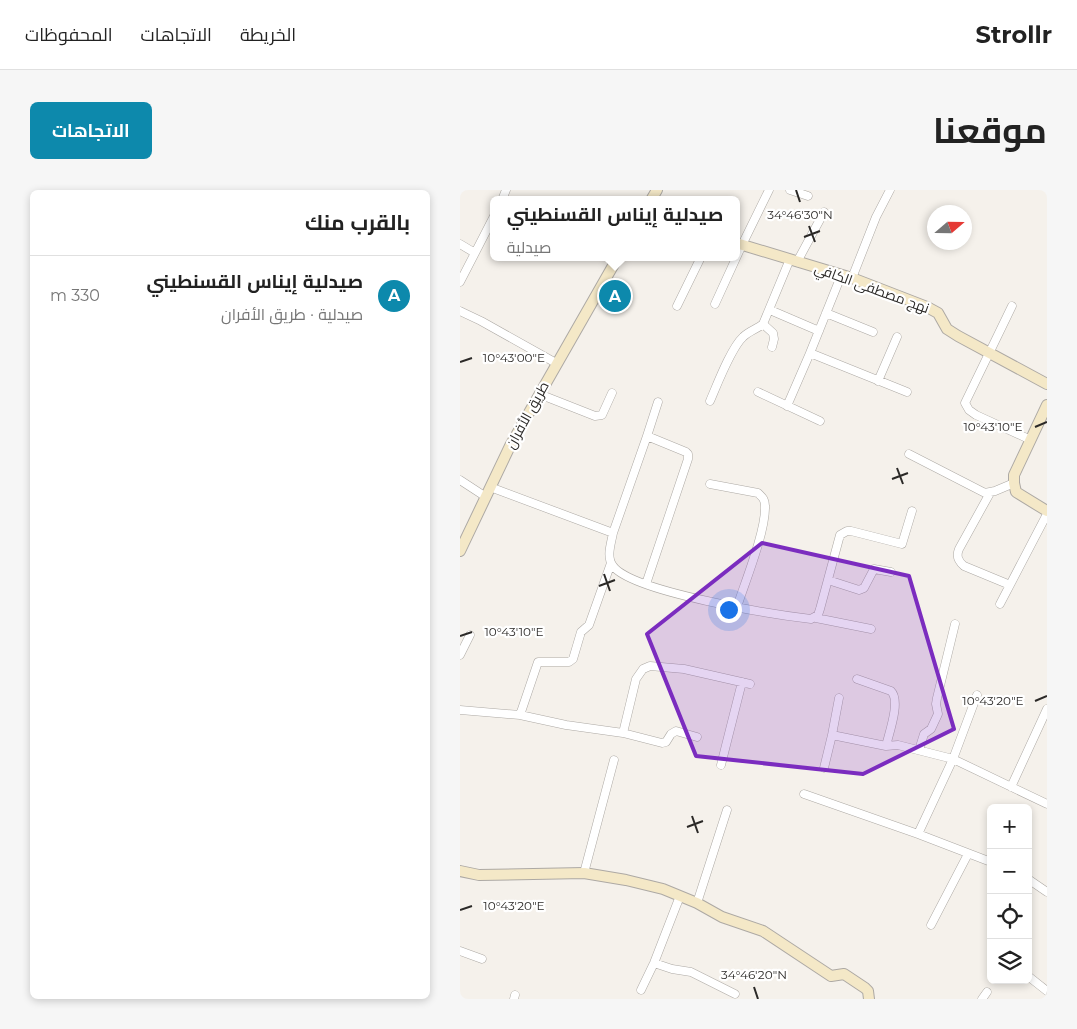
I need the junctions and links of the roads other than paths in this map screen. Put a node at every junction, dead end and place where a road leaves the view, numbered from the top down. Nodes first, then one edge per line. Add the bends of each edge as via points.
1 (769, 190) edge
2 (790, 190) edge
3 (890, 190) edge
4 (808, 196) dead end
5 (824, 212) dead end
6 (490, 224) edge
7 (740, 242) edge
8 (460, 244) edge
9 (740, 244) edge
10 (475, 254) junction
11 (794, 260) junction
12 (616, 261) edge
13 (699, 261) edge
14 (732, 261) edge
15 (841, 276) junction
16 (852, 278) junction
17 (460, 282) edge
18 (715, 304) dead end
19 (677, 306) dead end
20 (1012, 306) dead end
21 (770, 310) junction
22 (460, 311) edge
23 (826, 313) junction
24 (764, 324) junction
25 (819, 331) junction
26 (873, 332) dead end
27 (897, 337) dead end
28 (772, 347) dead end
29 (810, 353) junction
30 (990, 353) junction
31 (556, 363) junction
32 (878, 381) junction
33 (1047, 384) edge
34 (758, 392) dead end
35 (906, 392) dead end
36 (612, 393) dead end
37 (539, 394) junction
38 (710, 401) dead end
39 (658, 402) dead end
40 (1047, 405) edge
41 (787, 406) junction
42 (820, 421) dead end
43 (647, 436) junction
44 (1031, 440) junction
45 (909, 454) dead end
46 (460, 480) edge
47 (1014, 483) junction
48 (710, 484) dead end
49 (488, 492) junction
50 (990, 493) junction
51 (912, 511) dead end
52 (1047, 512) edge
53 (613, 533) junction
54 (460, 551) edge
55 (611, 563) junction
56 (890, 572) dead end
57 (828, 580) junction
58 (646, 584) junction
59 (1010, 584) junction
60 (1000, 604) dead end
61 (737, 607) junction
62 (816, 618) junction
63 (955, 624) dead end
64 (871, 629) dead end
65 (470, 635) dead end
66 (460, 655) edge
67 (857, 679) dead end
68 (978, 695) dead end
69 (839, 698) dead end
70 (1047, 709) edge
71 (460, 710) edge
72 (520, 715) junction
73 (623, 732) junction
74 (832, 735) junction
75 (697, 737) dead end
76 (886, 746) junction
77 (919, 750) junction
78 (953, 759) junction
79 (614, 760) dead end
80 (721, 765) dead end
81 (824, 768) dead end
82 (1012, 787) junction
83 (804, 794) dead end
84 (1047, 804) edge
85 (727, 810) dead end
86 (918, 834) junction
87 (968, 854) junction
88 (987, 861) edge
89 (460, 872) edge
90 (584, 873) junction
91 (1032, 882) edge
92 (1047, 892) edge
93 (680, 896) junction
94 (697, 904) junction
95 (931, 925) dead end
96 (460, 951) edge
97 (482, 959) dead end
98 (654, 963) junction
99 (1032, 979) edge
100 (641, 990) dead end
101 (1047, 991) edge
102 (735, 994) dead end
103 (869, 999) edge

1 - 7 street
2 - 4 street
3 - 16 street
5 - 11 street
6 - 10 street
8 - 10 street
9 - 11 street, نهج مصطفى الكافي
10 - 17 street
11 - 15 street, نهج مصطفى الكافي
11 - 21 street
12 - 31 street, طريق الأفران
13 - 19 street
14 - 18 street
15 - 16 street, نهج مصطفى الكافي
15 - 23 street
16 - 30 street, نهج مصطفى الكافي via 927,307 938,313 947,329
20 - 30 street
21 - 24 street
21 - 25 street
22 - 31 street
23 - 25 street
23 - 26 street
24 - 28 street via 773,333
24 - 38 street via 740,339
25 - 29 street
27 - 32 street
29 - 32 street
29 - 41 street
30 - 33 street, نهج مصطفى الكافي
30 - 44 street via 965,403 976,415
31 - 37 street, طريق الأفران
32 - 35 street
34 - 41 street
36 - 37 street via 602,415 598,416
37 - 49 street, طريق الأفران
39 - 43 street
40 - 44 street
41 - 42 street
43 - 53 street
43 - 58 street via 686,452 688,459
44 - 47 street via 1014,475
45 - 50 street via 982,492
46 - 49 street
47 - 50 street
47 - 52 street via 1016,492
48 - 61 street via 758,493 765,505 760,537
49 - 53 street
49 - 54 street, طريق الأفران
50 - 59 street via 957,556 964,566
51 - 57 street via 902,544 851,531 840,535
52 - 59 street
53 - 55 street
55 - 58 street via 619,573
55 - 72 street via 573,659 569,662 538,662
56 - 57 street via 874,569 864,588 859,590
57 - 62 street
58 - 61 street
59 - 60 street
61 - 62 street
62 - 64 street
63 - 77 street via 937,698 938,714 931,729 924,734
65 - 66 street
67 - 76 street via 895,695
68 - 78 street
69 - 74 street
70 - 82 street
71 - 72 street
72 - 73 street
73 - 75 street via 662,743 676,731
73 - 80 street via 636,679 643,669 650,666 684,669 746,683
74 - 76 street
74 - 81 street
76 - 77 street
77 - 78 street
78 - 82 street
78 - 86 street
79 - 90 street
82 - 84 street
83 - 86 street
85 - 94 street
86 - 87 street
87 - 88 street
87 - 95 street
89 - 90 street via 479,875
90 - 93 street via 626,880
91 - 92 street
93 - 94 street
93 - 98 street
94 - 103 street via 767,934 831,976 846,975 868,990
96 - 97 street
98 - 100 street
98 - 102 street via 691,972
99 - 101 street

